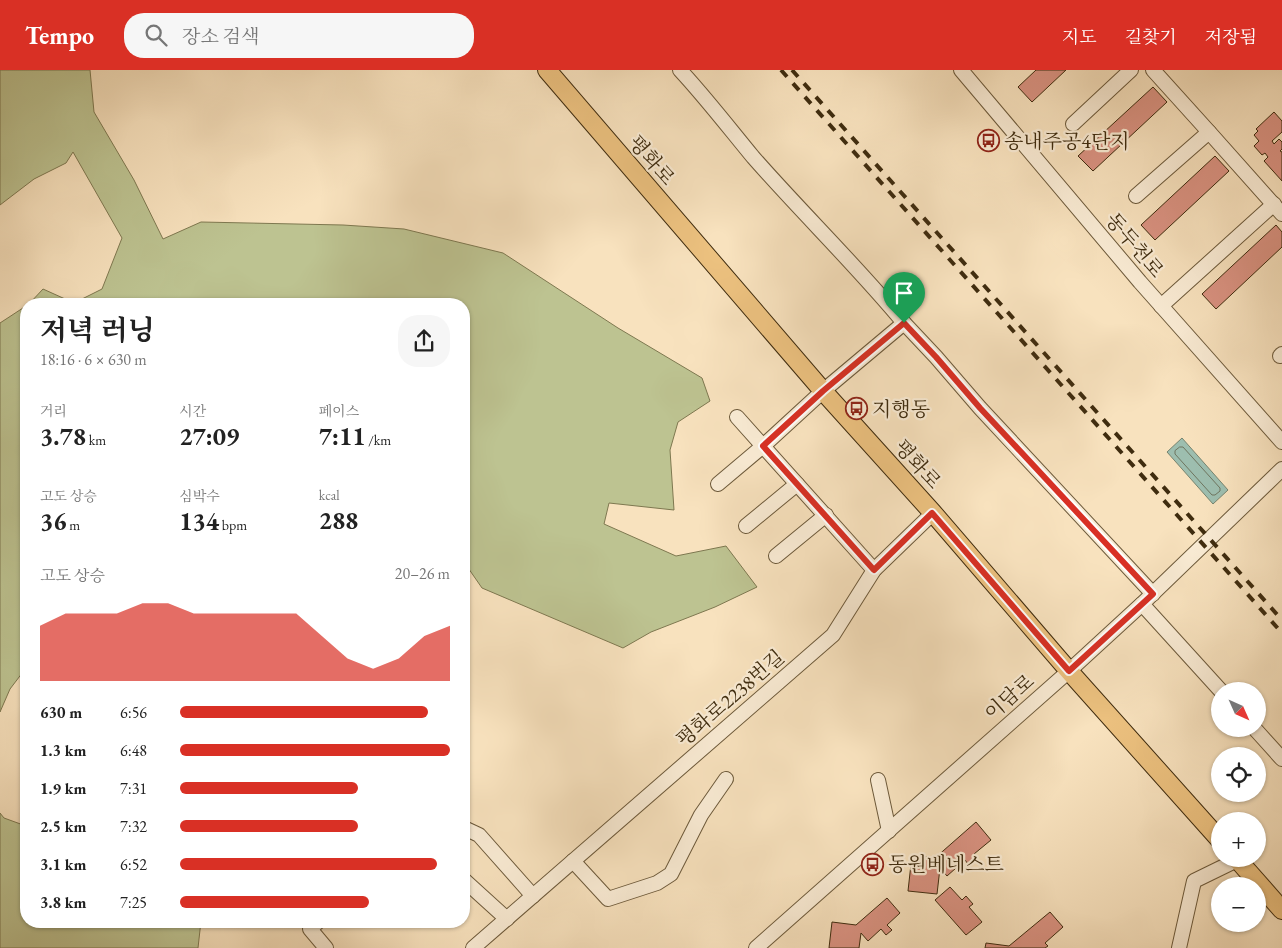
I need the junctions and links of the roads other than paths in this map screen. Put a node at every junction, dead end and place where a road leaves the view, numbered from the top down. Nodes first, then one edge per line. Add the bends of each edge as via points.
1 (547, 70) edge
2 (680, 70) edge
3 (1132, 70) edge
4 (1153, 70) edge
5 (964, 71) edge
6 (1073, 124) dead end
7 (1209, 132) junction
8 (1136, 196) dead end
9 (1278, 209) edge
10 (1161, 306) junction
11 (904, 323) junction
12 (823, 391) junction
13 (737, 417) dead end
14 (1282, 442) edge
15 (763, 446) junction
16 (1282, 469) edge
17 (718, 484) dead end
18 (797, 484) junction
19 (932, 513) junction
20 (826, 516) junction
21 (746, 526) dead end
22 (776, 556) dead end
23 (874, 570) junction
24 (1153, 594) junction
25 (1142, 604) junction
26 (1069, 671) junction
27 (1213, 682) edge
28 (1263, 738) edge
29 (1282, 759) edge
30 (726, 779) dead end
31 (878, 780) dead end
32 (1211, 830) edge
33 (470, 831) edge
34 (888, 831) junction
35 (573, 861) junction
36 (1221, 867) edge
37 (1244, 867) edge
38 (470, 886) edge
39 (533, 896) junction
40 (1282, 910) edge
41 (506, 919) junction
42 (310, 928) edge
43 (326, 948) edge
44 (473, 948) edge
45 (756, 948) edge
46 (1179, 948) edge

1 - 12 main road, 평화로
2 - 11 street via 753,157
3 - 6 street
4 - 7 street
5 - 10 street, 동두천로
7 - 8 street
7 - 9 street
9 - 10 street
10 - 14 street, 동두천로
11 - 12 street
11 - 24 street
12 - 15 street
12 - 19 main road, 평화로
13 - 15 street
15 - 17 street
15 - 18 street
16 - 24 street, 이담로
18 - 20 street
18 - 21 street
19 - 23 street, 평화로2238번길
19 - 26 main road, 평화로
20 - 22 street
20 - 23 street
23 - 35 street, 평화로2238번길 via 832,636
24 - 25 street, 이담로
25 - 26 street, 이담로
25 - 27 street
26 - 32 main road, 평화로
26 - 34 street, 이담로
28 - 29 street
30 - 35 street via 701,815 671,874 657,882 608,899
31 - 34 street
33 - 39 street via 479,835
34 - 45 street, 이담로
35 - 39 street, 평화로2238번길
36 - 46 street via 1194,881
37 - 40 main road
38 - 41 street
39 - 41 street, 평화로2238번길
41 - 44 street, 평화로2238번길
42 - 43 street

